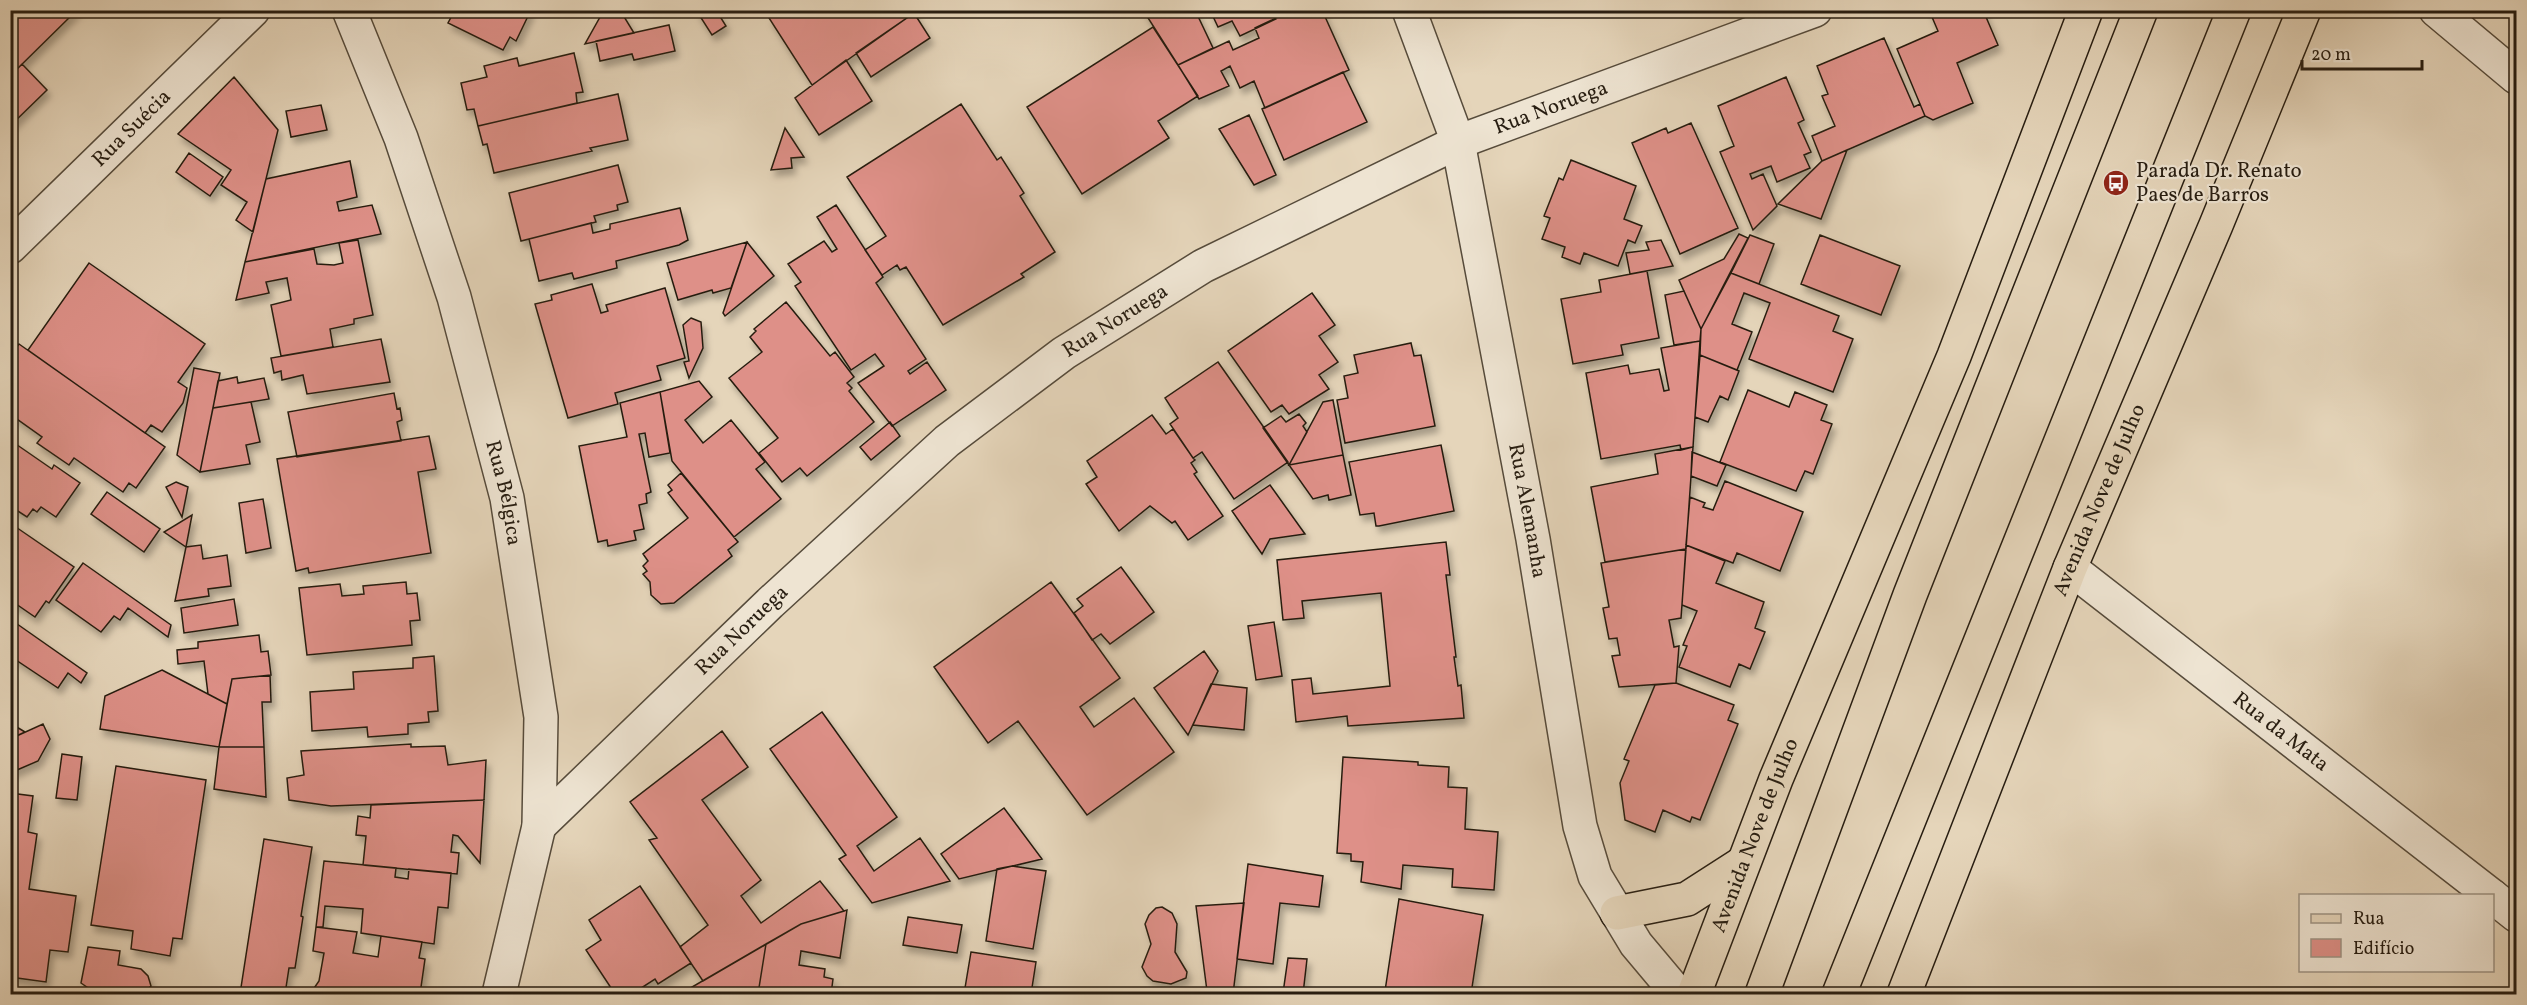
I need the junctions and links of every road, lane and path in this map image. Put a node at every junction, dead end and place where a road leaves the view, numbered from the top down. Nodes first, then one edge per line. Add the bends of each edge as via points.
1 (253, 10) edge
2 (349, 10) edge
3 (1409, 10) edge
4 (1815, 10) edge
5 (2086, 10) edge
6 (2141, 10) edge
7 (2234, 10) edge
8 (2304, 10) edge
9 (2436, 10) edge
10 (2517, 77) edge
11 (1458, 142) junction
12 (10, 247) edge
13 (2070, 568) junction
14 (539, 826) junction
15 (1743, 863) junction
16 (2489, 894) edge
17 (2494, 898) edge
18 (1617, 913) junction
19 (2517, 915) edge
20 (499, 994) edge
21 (1678, 994) edge
22 (1694, 994) edge
23 (1762, 994) edge
24 (1839, 994) edge
25 (1904, 994) edge

1 - 12 street, Rua Suécia
2 - 14 street, Rua Bélgica via 401,138 454,297 507,498 541,717
3 - 11 street, Rua Alemanha
4 - 11 street, Rua Noruega
5 - 15 main road, Avenida Nove de Julho via 1954,356
6 - 23 main road via 1910,595
7 - 24 main road
8 - 13 main road, Avenida Nove de Julho
9 - 10 street
11 - 14 street, Rua Noruega via 1203,266 1064,353 947,441 770,603
11 - 18 street, Rua Alemanha via 1533,539 1580,826 1595,876
13 - 16 street, Rua da Mata
13 - 25 main road, Avenida Nove de Julho
14 - 20 street, Rua Bélgica
15 - 18 main road via 1687,899
15 - 22 main road, Avenida Nove de Julho
17 - 19 street, Rua da Mata
18 - 21 street, Rua Alemanha via 1636,944

